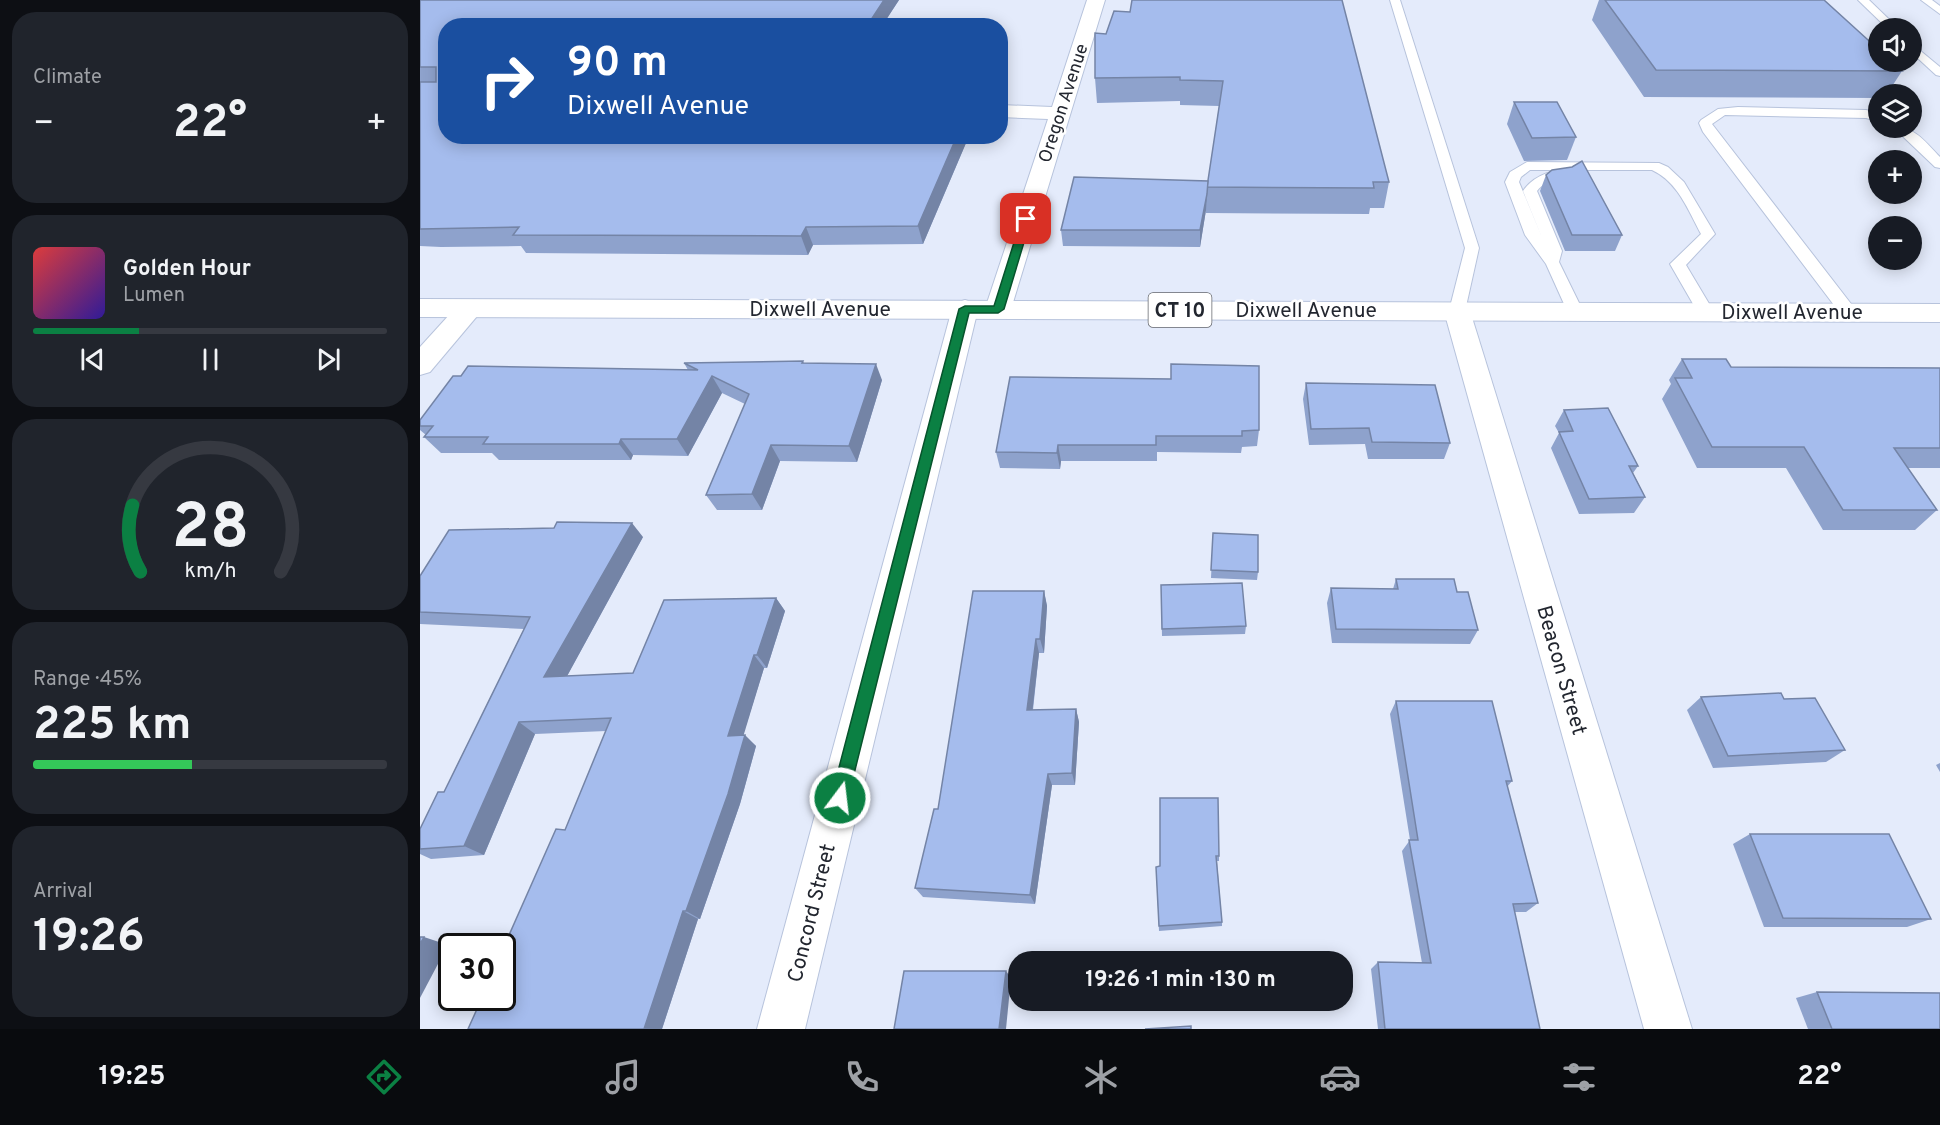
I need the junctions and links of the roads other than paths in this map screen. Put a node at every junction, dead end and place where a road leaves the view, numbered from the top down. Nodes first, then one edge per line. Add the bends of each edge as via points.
1 (1096, 0) edge
2 (1395, 0) edge
3 (1863, 0) edge
4 (1926, 0) edge
5 (1940, 11) edge
6 (1882, 18) edge
7 (1922, 56) edge
8 (1940, 73) edge
9 (1008, 111) edge
10 (1059, 113) junction
11 (1868, 114) edge
12 (1914, 138) edge
13 (1940, 164) edge
14 (1621, 176) dead end
15 (1553, 264) junction
16 (420, 308) edge
17 (469, 309) junction
18 (982, 309) junction
19 (1457, 311) junction
20 (1575, 311) junction
21 (1706, 312) junction
22 (1849, 313) junction
23 (1940, 313) edge
24 (420, 365) edge
25 (781, 1029) edge
26 (1668, 1029) edge

1 - 10 street, Oregon Avenue
2 - 19 lane via 1472,248
3 - 6 lane
4 - 5 lane
7 - 8 lane
9 - 10 street
10 - 18 street, Oregon Avenue
11 - 22 lane via 1738,111 1722,112 1705,123
12 - 13 lane
14 - 15 lane via 1554,176 1533,183 1530,190 1555,251
15 - 20 lane
15 - 21 lane via 1532,235 1512,182 1515,175 1527,166 1538,165 1665,169 1675,178 1708,234 1678,264
16 - 17 street, Dixwell Avenue / CT 10
17 - 18 street, Dixwell Avenue / CT 10
17 - 24 street
18 - 19 street, Dixwell Avenue / CT 10
18 - 25 street, Concord Street
19 - 20 street, Dixwell Avenue / CT 10
19 - 26 street, Beacon Street
20 - 21 street, Dixwell Avenue / CT 10
21 - 22 street, Dixwell Avenue / CT 10
22 - 23 street, Dixwell Avenue / CT 10

